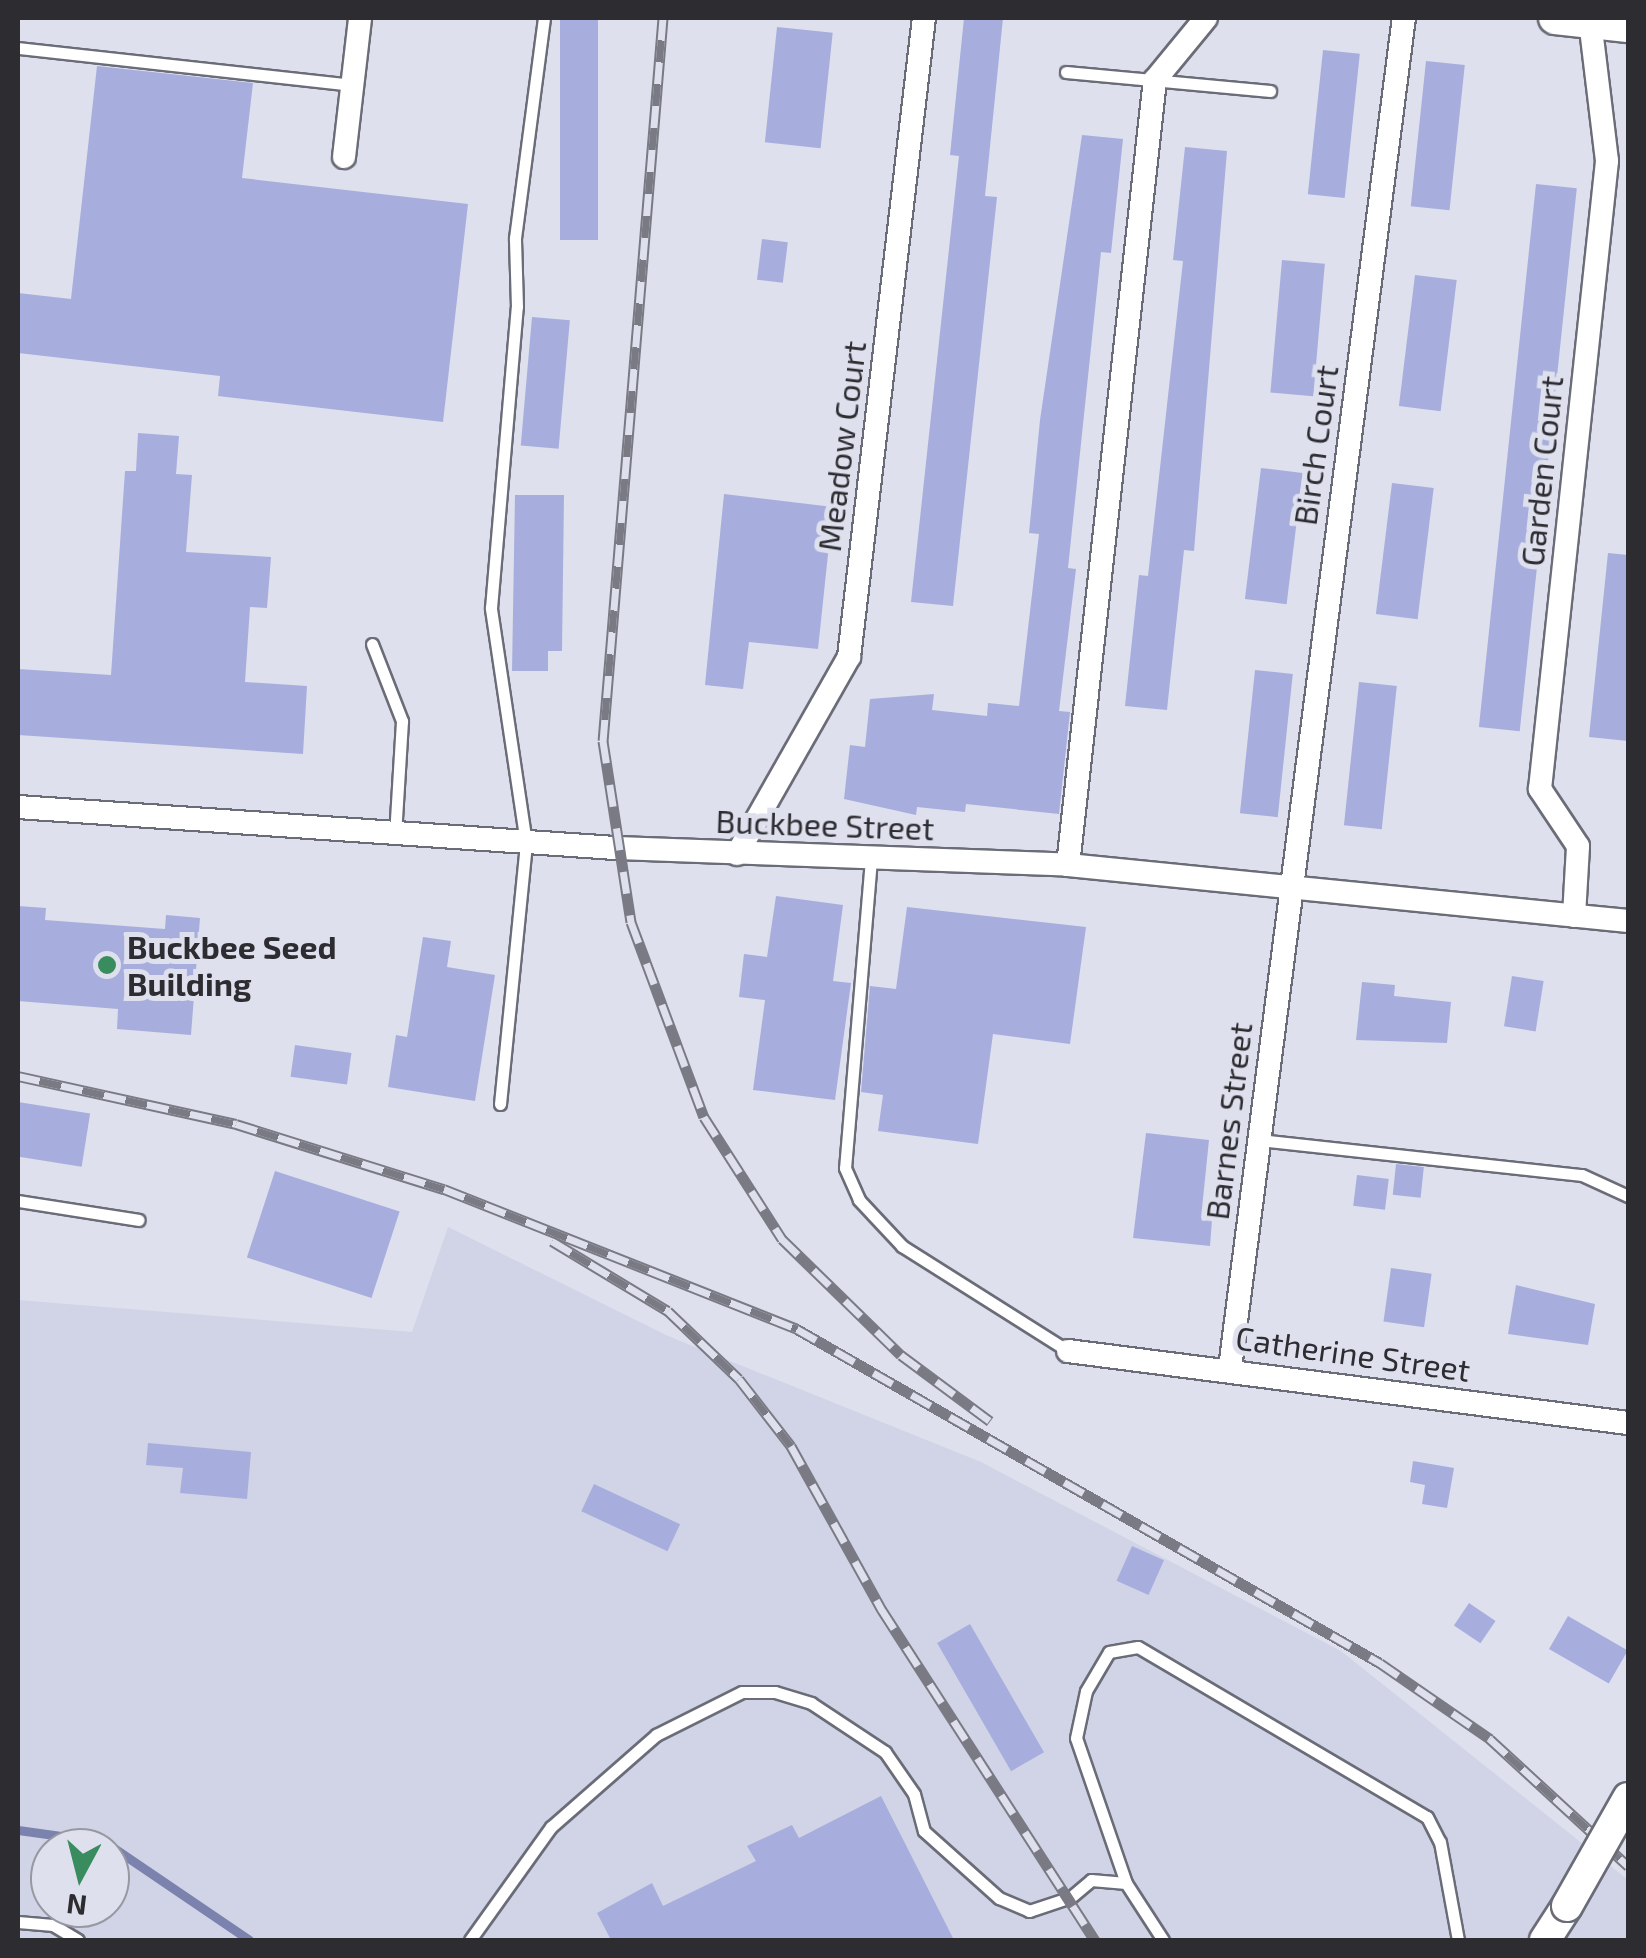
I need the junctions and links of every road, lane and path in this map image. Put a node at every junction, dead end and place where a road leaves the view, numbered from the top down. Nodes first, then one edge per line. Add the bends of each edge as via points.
1 (360, 18) edge
2 (544, 18) edge
3 (924, 18) edge
4 (1206, 18) edge
5 (1404, 18) edge
6 (1554, 18) edge
7 (1590, 22) junction
8 (1628, 26) edge
9 (18, 48) edge
10 (1066, 72) dead end
11 (1155, 80) junction
12 (352, 85) junction
13 (1270, 91) dead end
14 (344, 157) dead end
15 (372, 644) dead end
16 (18, 807) edge
17 (395, 834) junction
18 (526, 842) junction
19 (737, 854) junction
20 (871, 859) junction
21 (1068, 865) junction
22 (1290, 882) junction
23 (1574, 916) junction
24 (1628, 921) edge
25 (500, 1104) dead end
26 (1258, 1140) junction
27 (1628, 1196) edge
28 (18, 1200) edge
29 (140, 1220) dead end
30 (1068, 1352) joint
31 (1230, 1368) junction
32 (1628, 1421) edge
33 (1628, 1798) edge
34 (1126, 1883) junction
35 (18, 1922) edge
36 (78, 1940) edge
37 (470, 1940) edge
38 (1163, 1940) edge
39 (1458, 1940) edge
40 (1546, 1940) edge

1 - 12 street
2 - 18 lane via 514,238 517,307 491,608
3 - 19 street, Meadow Court via 849,658
4 - 11 street
5 - 22 street, Birch Court
6 - 7 main road
7 - 8 main road
7 - 23 street, Garden Court via 1607,161 1540,789 1578,846
9 - 12 lane
10 - 11 lane
11 - 13 lane
11 - 21 street
12 - 14 street
15 - 17 lane via 402,720
16 - 17 street, Buckbee Street
17 - 18 street, Buckbee Street
18 - 19 street, Buckbee Street
18 - 25 lane
19 - 20 street, Buckbee Street
20 - 21 street, Buckbee Street
20 - 30 lane via 846,1168 859,1200 902,1246
21 - 22 street, Buckbee Street
22 - 23 street, Buckbee Street
22 - 26 street, Barnes Street
23 - 24 street, Buckbee Street
26 - 27 lane via 1582,1175
26 - 31 street, Barnes Street
28 - 29 lane
30 - 31 street, Catherine Street
31 - 32 street, Catherine Street
33 - 40 street, bridge
34 - 37 lane via 1091,1880 1071,1898 1029,1912 999,1898 924,1831 914,1794 886,1752 812,1702 742,1692 656,1734 550,1826
34 - 38 lane
34 - 39 lane via 1076,1738 1086,1691 1109,1652 1138,1647 1426,1817 1440,1842
35 - 36 lane via 53,1925

